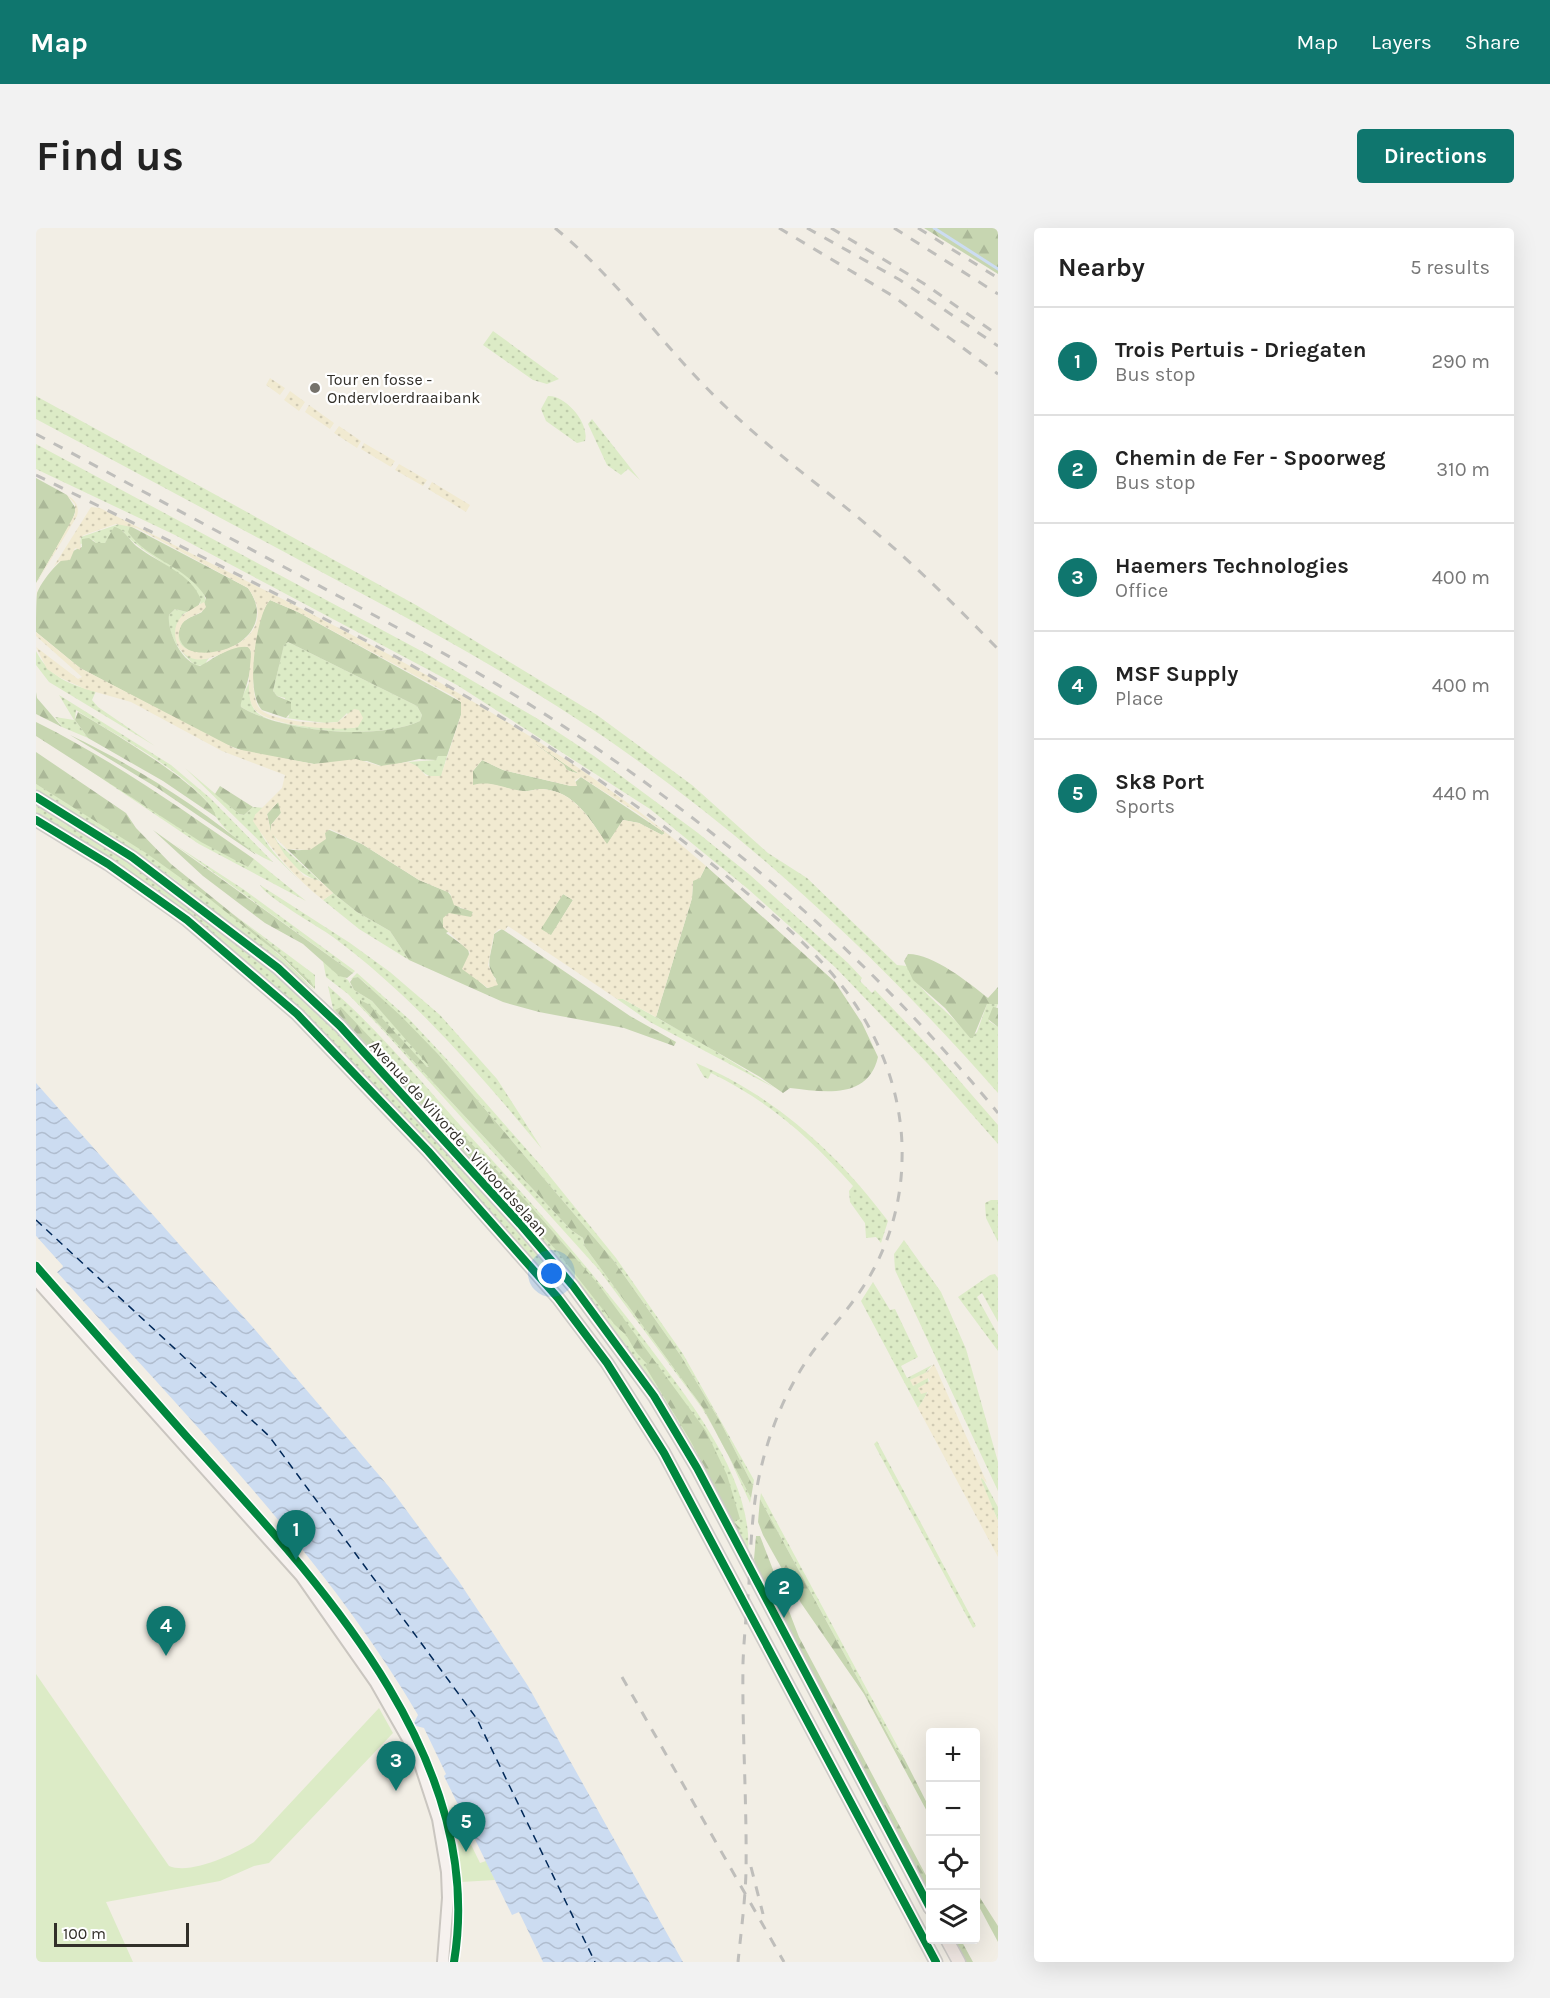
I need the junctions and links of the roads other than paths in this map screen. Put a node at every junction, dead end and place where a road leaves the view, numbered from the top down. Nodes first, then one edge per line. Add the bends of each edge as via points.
1 (36, 797) edge
2 (36, 820) edge
3 (36, 1280) edge
4 (926, 1900) edge
5 (949, 1944) edge
6 (443, 1962) edge
7 (936, 1962) edge
8 (959, 1962) edge

1 - 4 main road, Avenue de Vilvorde - Vilvoordselaan via 132,857 278,968 340,1026 573,1286 641,1378 692,1460
2 - 7 main road, Avenue de Vilvorde - Vilvoordselaan via 162,902 284,1001 356,1073 546,1283 607,1363 664,1453
3 - 6 main road via 282,1554 328,1611 376,1683 417,1755 438,1820 448,1898
5 - 8 main road

